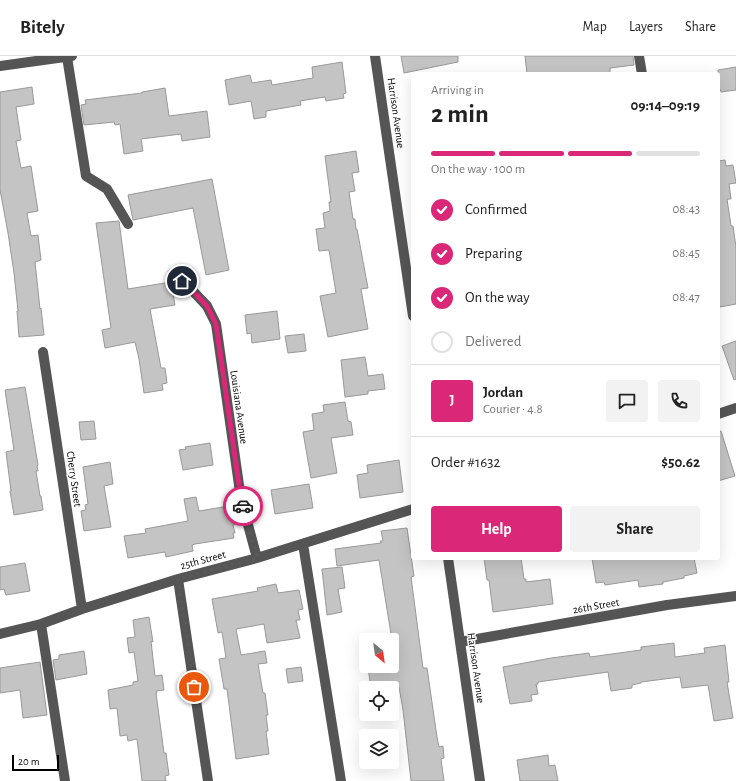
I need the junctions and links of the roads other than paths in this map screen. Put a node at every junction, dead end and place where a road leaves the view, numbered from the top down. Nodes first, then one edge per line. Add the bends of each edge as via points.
1 (69, 56) edge
2 (375, 56) edge
3 (639, 56) edge
4 (0, 66) edge
5 (642, 72) edge
6 (128, 224) dead end
7 (172, 274) dead end
8 (411, 302) edge
9 (43, 352) dead end
10 (736, 408) edge
11 (720, 413) edge
12 (411, 510) edge
13 (303, 544) junction
14 (257, 558) junction
15 (448, 560) edge
16 (178, 579) junction
17 (736, 596) edge
18 (82, 609) junction
19 (41, 624) junction
20 (0, 634) edge
21 (460, 642) junction
22 (65, 781) edge
23 (208, 781) edge
24 (341, 781) edge
25 (480, 781) edge

1 - 4 street
1 - 6 street via 86,176 107,189
2 - 8 street, Harrison Avenue
3 - 5 street
7 - 14 street, Louisiana Avenue via 207,306 216,324 241,499
9 - 18 street, Cherry Street
10 - 11 street
12 - 13 street, 25th Street
13 - 14 street, 25th Street
13 - 24 street
14 - 16 street, 25th Street
15 - 21 street, Harrison Avenue
16 - 18 street, 25th Street
16 - 23 street
17 - 21 street, 26th Street via 667,605
18 - 19 street, 25th Street
19 - 20 street, 25th Street
19 - 22 street
21 - 25 street, Harrison Avenue

